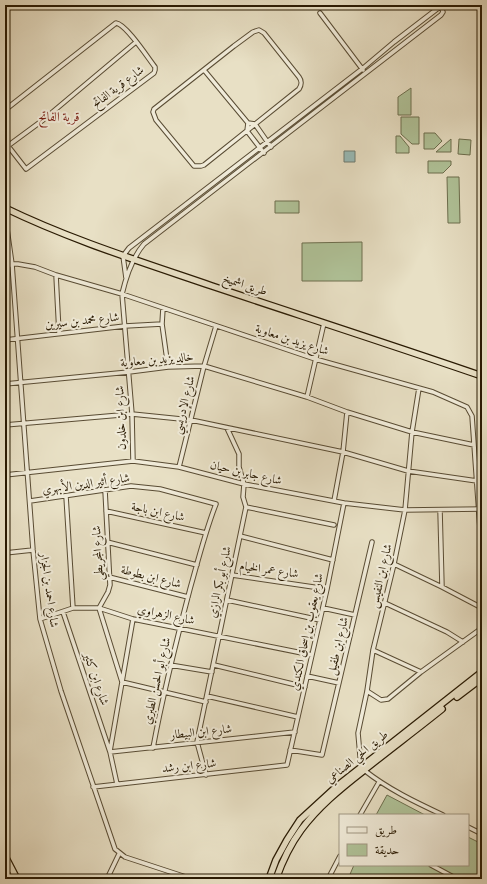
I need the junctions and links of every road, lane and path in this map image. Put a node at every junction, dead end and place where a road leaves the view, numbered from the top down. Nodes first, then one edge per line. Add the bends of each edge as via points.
1 (320, 13) dead end
2 (136, 42) junction
3 (394, 42) junction
4 (398, 48) junction
5 (362, 69) junction
6 (204, 70) junction
7 (365, 73) junction
8 (5, 110) edge
9 (248, 123) junction
10 (254, 124) junction
11 (247, 131) junction
12 (267, 141) junction
13 (5, 142) edge
14 (7, 147) edge
15 (260, 147) junction
16 (271, 147) junction
17 (264, 152) junction
18 (5, 208) edge
19 (5, 215) edge
20 (123, 256) junction
21 (134, 260) junction
22 (12, 264) junction
23 (5, 267) edge
24 (56, 275) junction
25 (126, 278) junction
26 (122, 294) junction
27 (163, 308) junction
28 (324, 323) junction
29 (162, 324) junction
30 (125, 326) junction
31 (216, 326) junction
32 (59, 333) junction
33 (17, 339) junction
34 (5, 340) edge
35 (315, 358) junction
36 (204, 366) junction
37 (168, 367) junction
38 (129, 372) junction
39 (482, 376) edge
40 (20, 383) junction
41 (5, 384) edge
42 (419, 388) junction
43 (307, 396) junction
44 (347, 412) junction
45 (132, 414) junction
46 (191, 420) junction
47 (23, 424) junction
48 (5, 425) edge
49 (227, 428) junction
50 (412, 432) junction
51 (474, 445) junction
52 (343, 452) junction
53 (133, 462) junction
54 (179, 467) junction
55 (408, 471) junction
56 (27, 473) junction
57 (5, 475) edge
58 (477, 481) junction
59 (244, 484) junction
60 (105, 490) junction
61 (66, 496) junction
62 (30, 501) junction
63 (334, 501) junction
64 (344, 503) junction
65 (216, 504) joint
66 (246, 507) junction
67 (480, 509) edge
68 (405, 510) junction
69 (440, 510) junction
70 (106, 511) junction
71 (334, 525) dead end
72 (206, 533) junction
73 (240, 536) junction
74 (107, 542) junction
75 (372, 542) dead end
76 (33, 550) junction
77 (5, 553) edge
78 (482, 557) edge
79 (333, 559) junction
80 (394, 564) junction
81 (197, 565) junction
82 (232, 575) junction
83 (109, 577) junction
84 (442, 587) junction
85 (327, 589) junction
86 (188, 597) junction
87 (227, 600) junction
88 (385, 603) junction
89 (73, 608) junction
90 (99, 608) junction
91 (323, 608) junction
92 (482, 608) edge
93 (62, 612) junction
94 (355, 615) junction
95 (40, 619) junction
96 (133, 619) junction
97 (320, 620) junction
98 (180, 628) junction
99 (482, 628) edge
100 (220, 636) junction
101 (463, 642) junction
102 (373, 650) junction
103 (312, 655) junction
104 (170, 665) junction
105 (214, 665) junction
106 (212, 672) junction
107 (421, 672) junction
108 (482, 672) edge
109 (307, 676) junction
110 (482, 678) edge
111 (122, 682) junction
112 (339, 684) junction
113 (305, 687) junction
114 (367, 691) junction
115 (164, 692) junction
116 (207, 696) junction
117 (206, 702) junction
118 (298, 717) junction
119 (294, 732) junction
120 (197, 742) junction
121 (153, 748) junction
122 (290, 750) junction
123 (110, 752) junction
124 (287, 765) joint
125 (362, 768) junction
126 (206, 775) junction
127 (379, 782) junction
128 (117, 784) junction
129 (93, 787) junction
130 (361, 814) edge
131 (441, 814) edge
132 (469, 828) edge
133 (482, 834) edge
134 (119, 854) junction
135 (5, 856) edge
136 (339, 858) edge
137 (433, 866) edge
138 (5, 869) edge
139 (10, 879) edge
140 (17, 879) edge
141 (107, 879) edge
142 (192, 879) edge
143 (270, 879) edge
144 (276, 879) edge
145 (328, 879) edge
146 (457, 879) edge

1 - 5 street
2 - 8 street, شارع قرية الفاتح via 120,24 116,23
2 - 14 street
2 - 14 street, شارع قرية الفاتح via 155,67 154,73 26,169
3 - 4 street
3 - 4 street via 437,9 442,10 441,15
3 - 5 street
4 - 7 street
5 - 7 street
5 - 12 street
6 - 9 street
6 - 10 street via 253,32 259,30 264,33 302,82 299,89
6 - 11 street via 154,109 156,120 192,164 198,167
7 - 16 street
9 - 10 street
9 - 11 street
10 - 11 street
10 - 12 street
11 - 15 street
12 - 15 street
12 - 16 street
13 - 14 street
15 - 17 street
15 - 20 street via 129,248
16 - 17 street
17 - 21 street via 144,244
18 - 20 highway, طريق اشميخ via 35,223
19 - 22 street, شارع احمد بن الجزار
20 - 21 highway, طريق اشميخ
20 - 25 street
21 - 25 street
21 - 28 highway, طريق اشميخ
22 - 23 street
22 - 24 street, شارع يزيد بن معاوية via 26,265
22 - 33 street, شارع احمد بن الجزار
24 - 26 street, شارع يزيد بن معاوية
24 - 32 street
25 - 26 street, شارع ابن خلدون
26 - 27 street, شارع يزيد بن معاوية
26 - 30 street, شارع ابن خلدون
27 - 29 street
27 - 31 street, شارع يزيد بن معاوية
28 - 35 street
28 - 39 highway, طريق اشميخ
29 - 30 street, شارع محمد بن سيرين
29 - 37 street
30 - 32 street, شارع محمد بن سيرين
30 - 38 street, شارع ابن خلدون
31 - 35 street, شارع يزيد بن معاوية
31 - 36 street, شارع الإدريسي
32 - 33 street, شارع محمد بن سيرين
33 - 34 street, شارع محمد بن سيرين
33 - 40 street, شارع احمد بن الجزار
35 - 42 street, شارع يزيد بن معاوية
35 - 43 street
36 - 37 street, خالد يزيد بن معاوية
36 - 43 street, خالد يزيد بن معاوية
36 - 46 street, شارع الإدريسي
37 - 38 street, خالد يزيد بن معاوية
38 - 40 street, خالد يزيد بن معاوية
38 - 45 street, شارع ابن خلدون
40 - 41 street, خالد يزيد بن معاوية
40 - 47 street, شارع احمد بن الجزار
42 - 50 street, شارع ابن النفيس
42 - 51 street, شارع يزيد بن معاوية via 467,407 472,416
43 - 44 street, خالد يزيد بن معاوية
44 - 50 street, خالد يزيد بن معاوية
44 - 52 street
45 - 46 street
45 - 47 street
45 - 53 street, شارع ابن خلدون
46 - 49 street
46 - 54 street, شارع الإدريسي
47 - 48 street
47 - 56 street, شارع احمد بن الجزار
49 - 52 street
49 - 59 street, شارع أبو بكر الرازي via 239,454 239,467
50 - 51 street, خالد يزيد بن معاوية
50 - 55 street, شارع ابن النفيس
51 - 58 street, شارع يزيد بن معاوية
52 - 55 street
52 - 63 street
53 - 54 street, شارع جابر بن حيان
53 - 56 street, شارع جابر بن حيان
54 - 59 street, شارع جابر بن حيان
55 - 58 street
55 - 68 street, شارع ابن النفيس
56 - 57 street, شارع جابر بن حيان
56 - 62 street, شارع احمد بن الجزار
58 - 67 street, شارع يزيد بن معاوية
59 - 63 street, شارع جابر بن حيان
59 - 66 street, شارع أبو بكر الرازي via 243,497
60 - 61 street, شارع أثير الدين الأبهري
60 - 65 street, شارع أثير الدين الأبهري via 131,486 160,490
60 - 70 street, شارع المجريطي
61 - 62 street, شارع أثير الدين الأبهري
61 - 89 street
62 - 76 street, شارع احمد بن الجزار
63 - 64 street, شارع جابر بن حيان
64 - 68 street, شارع جابر بن حيان
64 - 79 street, شارع يعقوب بن إسحاق الكندي
65 - 72 street, شارع أبو الحسن الطبري
66 - 71 street
66 - 73 street, شارع أبو بكر الرازي
67 - 69 street, شارع جابر بن حيان
67 - 78 street, شارع يزيد بن معاوية
68 - 69 street, شارع جابر بن حيان
68 - 80 street, شارع ابن النفيس
69 - 84 street
70 - 72 street, شارع ابن باجة
70 - 74 street, شارع المجريطي
72 - 81 street, شارع أبو الحسن الطبري
73 - 79 street
73 - 82 street, شارع أبو بكر الرازي
74 - 81 street
74 - 83 street, شارع المجريطي
75 - 94 street, شارع ابن طفيل
76 - 77 street
76 - 95 street, شارع احمد بن الجزار
79 - 85 street, شارع يعقوب بن إسحاق الكندي
80 - 84 street
80 - 88 street, شارع ابن النفيس
81 - 86 street, شارع أبو الحسن الطبري
82 - 85 street, شارع عمر الخيام
82 - 87 street, شارع أبو بكر الرازي
83 - 86 street, شارع ابن بطوطة
83 - 90 street, شارع المجريطي via 108,592
84 - 92 street
85 - 91 street, شارع يعقوب بن إسحاق الكندي
86 - 98 street, شارع أبو الحسن الطبري
87 - 97 street
87 - 100 street, شارع أبو بكر الرازي
88 - 101 street
88 - 102 street, شارع ابن النفيس
89 - 90 street, شارع الزهراوي
89 - 93 street, شارع الزهراوي
90 - 96 street, شارع الزهراوي
90 - 111 street
91 - 94 street
91 - 97 street, شارع يعقوب بن إسحاق الكندي
93 - 95 street, شارع الزهراوي
93 - 123 street, شارع ابن كثير
94 - 112 street, شارع ابن طفيل
95 - 129 street, شارع احمد بن الجزار
96 - 98 street, شارع الزهراوي
96 - 111 street
97 - 103 street, شارع يعقوب بن إسحاق الكندي
98 - 100 street, شارع الزهراوي
98 - 104 street, شارع أبو الحسن الطبري
99 - 101 street
100 - 103 street, شارع الزهراوي
100 - 105 street, شارع أبو بكر الرازي
101 - 107 street
102 - 107 street
102 - 114 street, شارع ابن النفيس
103 - 109 street, شارع يعقوب بن إسحاق الكندي
104 - 106 street
104 - 115 street, شارع أبو الحسن الطبري
105 - 106 street, شارع أبو بكر الرازي
105 - 113 street
106 - 116 street, شارع أبو بكر الرازي
107 - 114 street via 388,699 381,700
108 - 125 highway, طريق الحي الصناعي
109 - 112 street
109 - 113 street, شارع يعقوب بن إسحاق الكندي
110 - 125 highway, طريق الحي الصناعي
111 - 115 street
111 - 123 street
112 - 122 street, شارع ابن طفيل via 322,755
113 - 118 street, شارع يعقوب بن إسحاق الكندي
114 - 125 street, شارع ابن النفيس via 358,733
115 - 117 street
115 - 121 street, شارع أبو الحسن الطبري
116 - 117 street, شارع أبو بكر الرازي
116 - 118 street
117 - 120 street, شارع أبو بكر الرازي
118 - 119 street, شارع يعقوب بن إسحاق الكندي
119 - 120 street, شارع ابن البيطار
119 - 122 street, شارع يعقوب بن إسحاق الكندي
120 - 121 street, شارع ابن البيطار
120 - 126 street
121 - 123 street, شارع ابن البيطار
122 - 124 street, شارع يعقوب بن إسحاق الكندي
123 - 128 street, شارع ابن كثير
124 - 126 street, شارع ابن رشد
125 - 127 street
125 - 143 highway, طريق الحي الصناعي via 336,787 300,820 276,860
125 - 144 highway, طريق الحي الصناعي via 322,806 301,831
126 - 128 street, شارع ابن رشد
127 - 130 street
127 - 131 street
128 - 129 street, شارع ابن رشد
129 - 134 street, شارع احمد بن الجزار via 112,845
132 - 133 street
134 - 141 street
134 - 142 street
135 - 140 highway
136 - 145 street
137 - 146 street
138 - 139 highway

